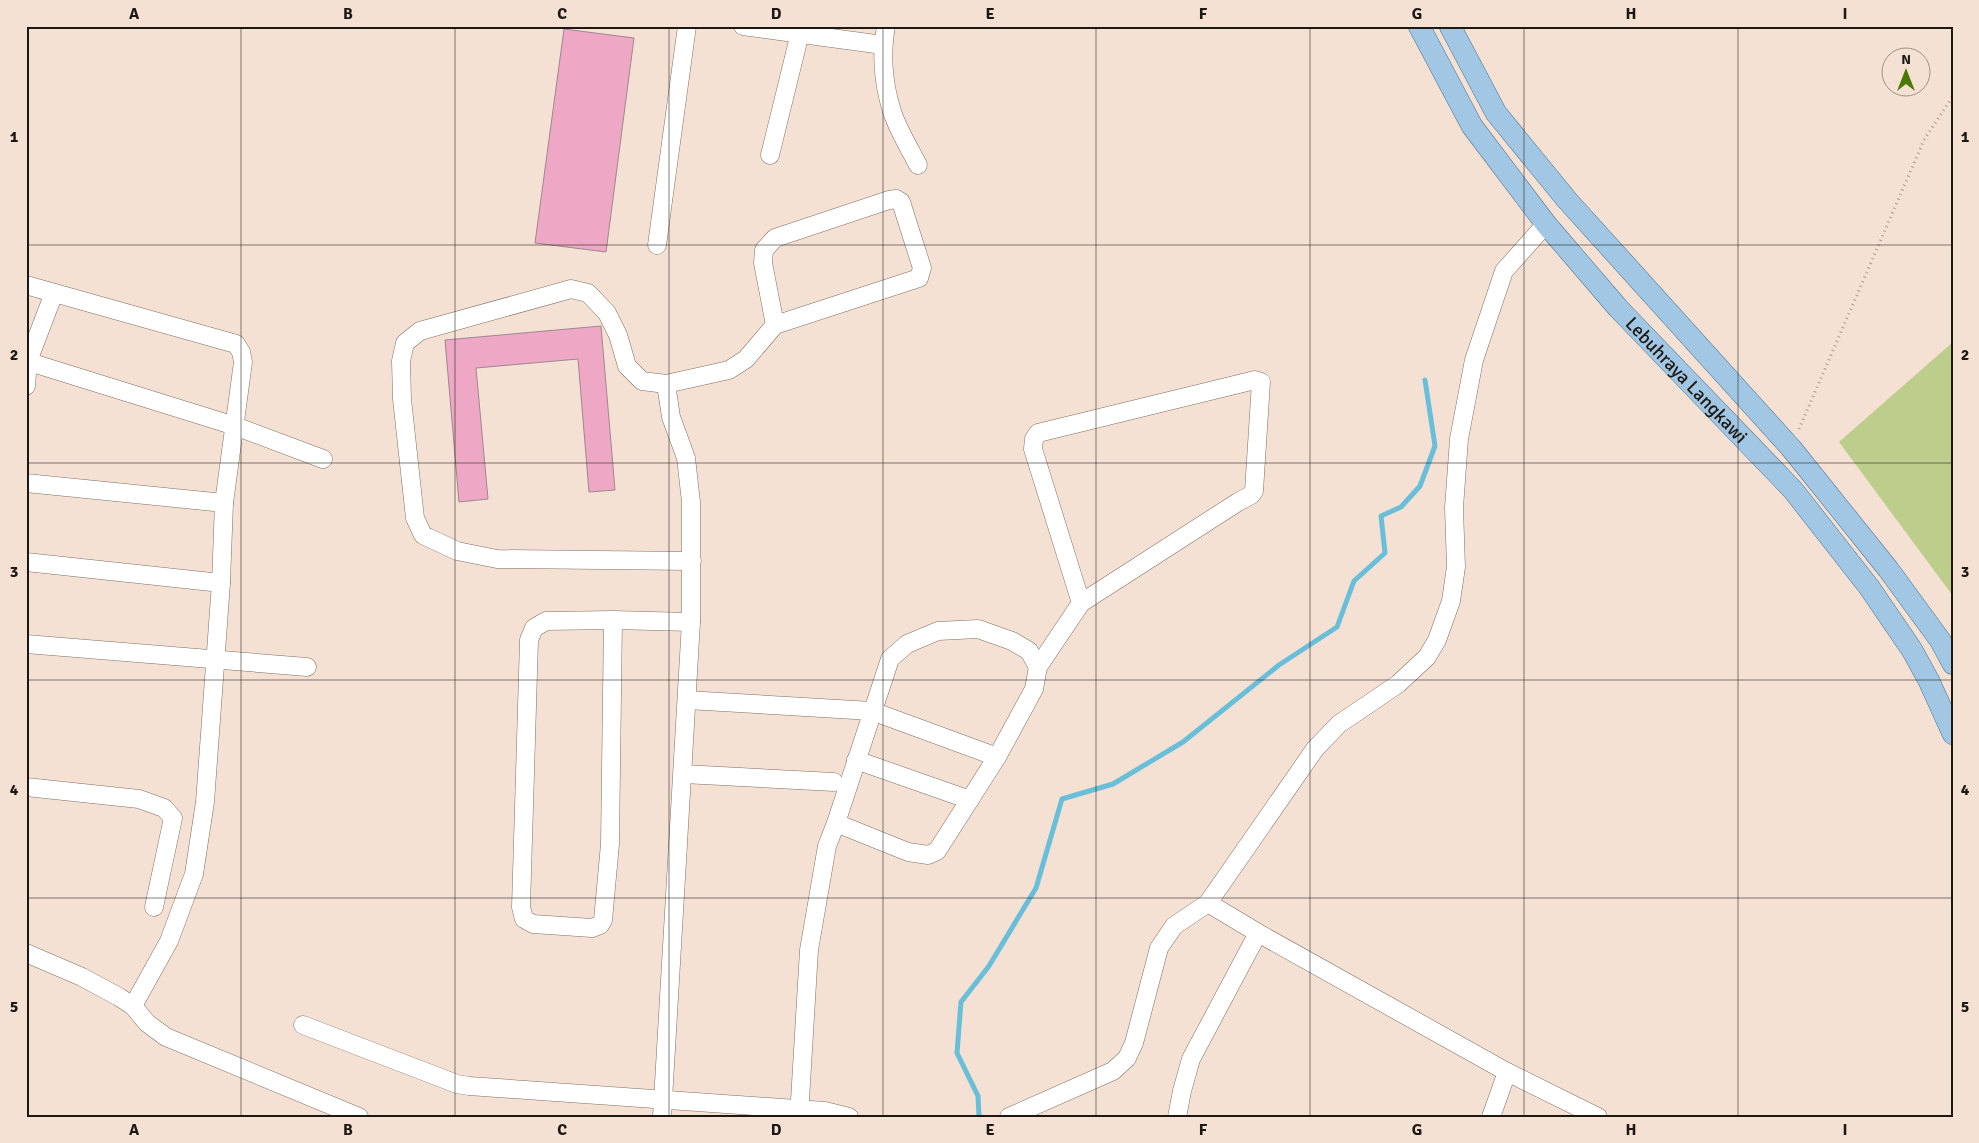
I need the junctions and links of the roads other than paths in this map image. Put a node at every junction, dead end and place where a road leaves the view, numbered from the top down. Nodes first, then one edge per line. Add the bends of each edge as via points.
1 (686, 26) edge
2 (743, 26) edge
3 (886, 26) edge
4 (1419, 26) edge
5 (1450, 26) edge
6 (800, 33) junction
7 (883, 45) junction
8 (770, 155) dead end
9 (918, 165) dead end
10 (1546, 224) junction
11 (657, 245) dead end
12 (26, 285) edge
13 (54, 293) junction
14 (774, 325) junction
15 (27, 361) edge
16 (666, 384) junction
17 (26, 386) edge
18 (235, 426) junction
19 (322, 460) dead end
20 (26, 483) edge
21 (224, 503) junction
22 (692, 561) junction
23 (26, 562) edge
24 (221, 583) junction
25 (1081, 603) junction
26 (612, 620) junction
27 (691, 622) junction
28 (26, 644) edge
29 (215, 659) junction
30 (1953, 664) edge
31 (307, 666) dead end
32 (1038, 666) junction
33 (687, 700) junction
34 (872, 711) junction
35 (1953, 734) edge
36 (996, 757) junction
37 (856, 760) junction
38 (683, 774) junction
39 (834, 782) dead end
40 (26, 787) edge
41 (970, 800) junction
42 (836, 823) junction
43 (1208, 903) junction
44 (154, 907) dead end
45 (1258, 933) junction
46 (26, 953) edge
47 (133, 1006) junction
48 (303, 1025) dead end
49 (1508, 1072) junction
50 (663, 1109) edge
51 (799, 1113) edge
52 (1019, 1115) edge
53 (359, 1117) edge
54 (849, 1117) edge
55 (1177, 1117) edge
56 (1490, 1117) edge
57 (1598, 1117) edge

1 - 11 street
2 - 6 street
3 - 7 street
4 - 10 main road, Lebuhraya Langkawi via 1472,126
5 - 30 main road, Lebuhraya Langkawi via 1496,113 1567,200 1791,448 1888,569 1940,640
6 - 7 street
6 - 8 street
7 - 9 street via 891,110
10 - 35 main road, Lebuhraya Langkawi via 1618,308 1793,490 1869,587 1912,650
10 - 43 street via 1504,272 1474,360 1459,439 1454,508 1456,567 1451,601 1437,640 1427,657 1398,684 1339,724 1315,748
12 - 13 street
13 - 15 street
13 - 18 street via 236,344 244,362
14 - 14 street via 763,263 764,250 774,238 889,200 902,202 922,268 918,278
14 - 16 street via 746,359 729,370
15 - 17 street
15 - 18 street
16 - 22 street via 671,417 686,458
16 - 22 street via 642,381 627,366 618,335 607,313 588,293 571,289 420,332 405,343 401,361 415,518 423,535 458,551 497,559
18 - 19 street
18 - 21 street
20 - 21 street
21 - 24 street
22 - 27 street
23 - 24 street
24 - 29 street
25 - 25 street via 1251,495 1254,491 1261,382 1255,380 1038,432 1033,449
25 - 32 street
26 - 26 street via 546,621 534,628 529,640 521,907 524,919 534,924 592,928 603,920 610,844
26 - 27 street
27 - 33 street
28 - 29 street
29 - 31 street
29 - 47 street via 205,802 194,874 169,941
32 - 34 street via 1029,651 978,629 938,631 907,644 890,658
32 - 36 street via 1034,689
33 - 34 street
33 - 38 street
34 - 36 street
34 - 37 street
36 - 41 street
37 - 41 street
37 - 42 street
38 - 39 street
38 - 50 street
40 - 44 street via 139,799 164,808 173,818
41 - 42 street via 943,844 928,855 908,852
42 - 51 street via 826,846 810,950
43 - 45 street
43 - 52 street via 1174,926 1159,948 1134,1043 1126,1058 1113,1072
45 - 49 street
45 - 55 street via 1191,1059
46 - 47 street via 82,977
47 - 53 street via 146,1023 166,1037
48 - 50 street via 458,1084
49 - 56 street
49 - 57 street
50 - 51 street
51 - 54 street via 826,1111

